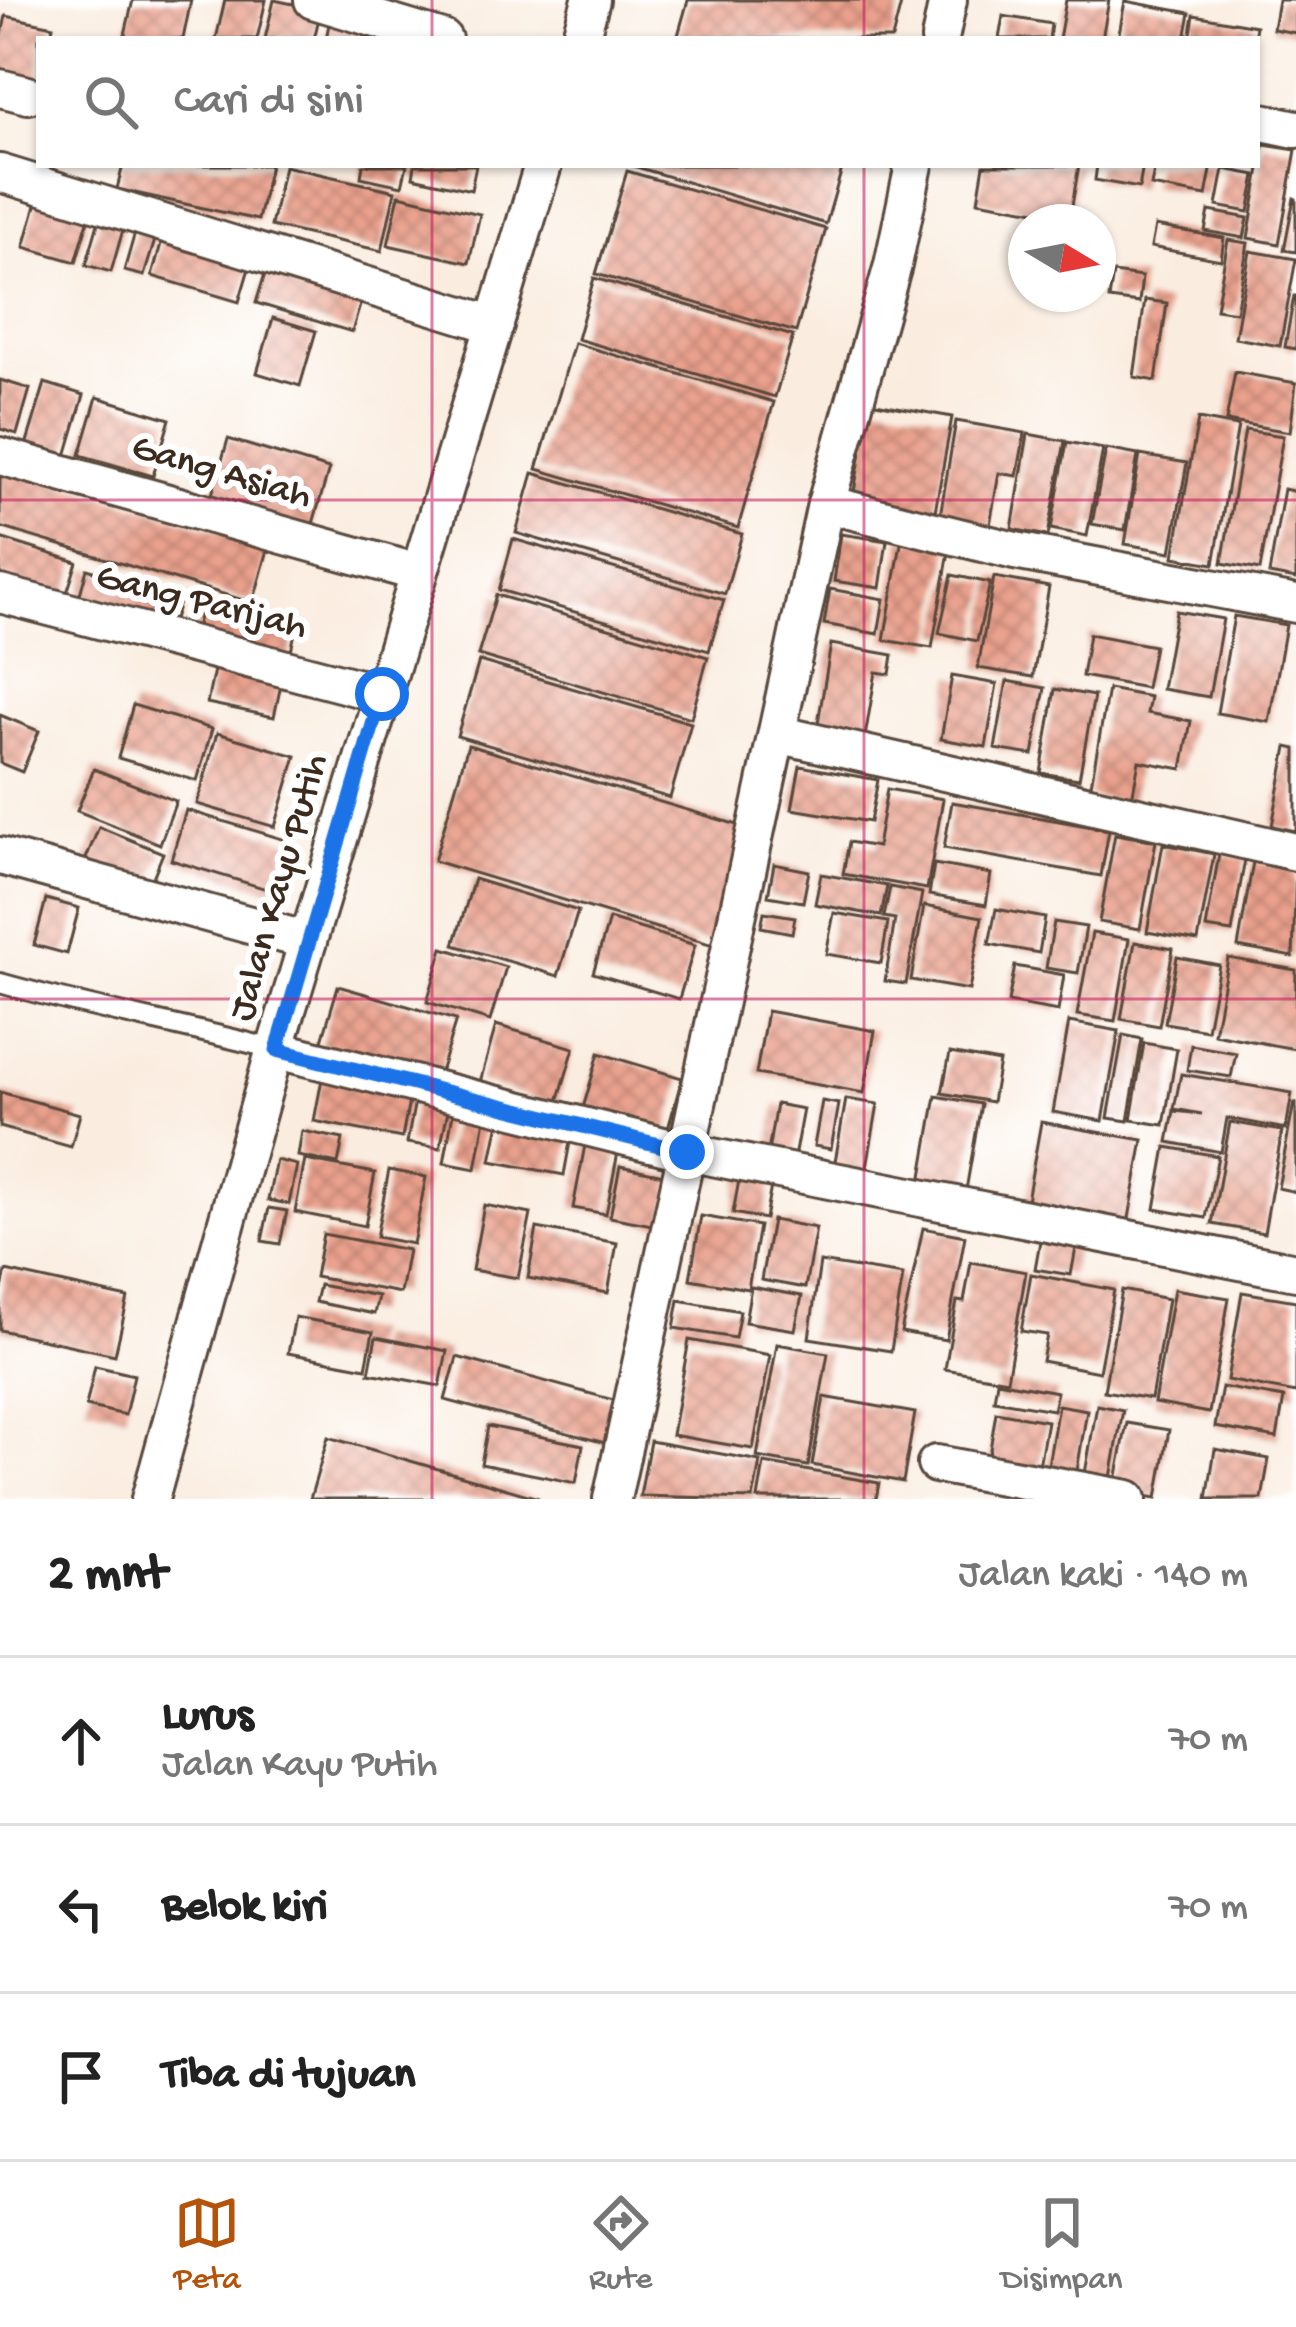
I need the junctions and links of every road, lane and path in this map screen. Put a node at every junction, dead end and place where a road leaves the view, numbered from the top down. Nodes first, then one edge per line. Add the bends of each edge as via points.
1 (314, 0) edge
2 (591, 0) edge
3 (948, 0) edge
4 (433, 36) edge
5 (581, 36) edge
6 (941, 36) edge
7 (1260, 123) edge
8 (1296, 129) edge
9 (542, 168) edge
10 (913, 168) edge
11 (0, 173) edge
12 (495, 325) junction
13 (0, 456) edge
14 (826, 504) junction
15 (419, 573) junction
16 (0, 594) edge
17 (1296, 604) edge
18 (382, 694) junction
19 (777, 734) junction
20 (1296, 852) edge
21 (0, 856) edge
22 (308, 941) junction
23 (0, 983) edge
24 (277, 1050) junction
25 (687, 1152) junction
26 (1296, 1272) edge
27 (936, 1464) dead end
28 (150, 1499) edge
29 (613, 1499) edge
30 (1128, 1499) edge

1 - 4 street
2 - 5 street
3 - 6 street
7 - 8 street
9 - 12 street, Jalan Kayu Putih
10 - 14 street
11 - 12 street
12 - 15 street, Jalan Kayu Putih
13 - 15 street, Gang Asiah
14 - 17 street via 1016,551
14 - 19 street
15 - 18 street, Jalan Kayu Putih
16 - 18 street, Gang Parijah
18 - 22 street, Jalan Kayu Putih
19 - 20 street
19 - 25 street
21 - 22 street
22 - 24 street, Jalan Kayu Putih
23 - 24 lane
24 - 25 street
24 - 28 street, Jalan Kayu Putih
25 - 26 street
25 - 29 street
27 - 30 street

